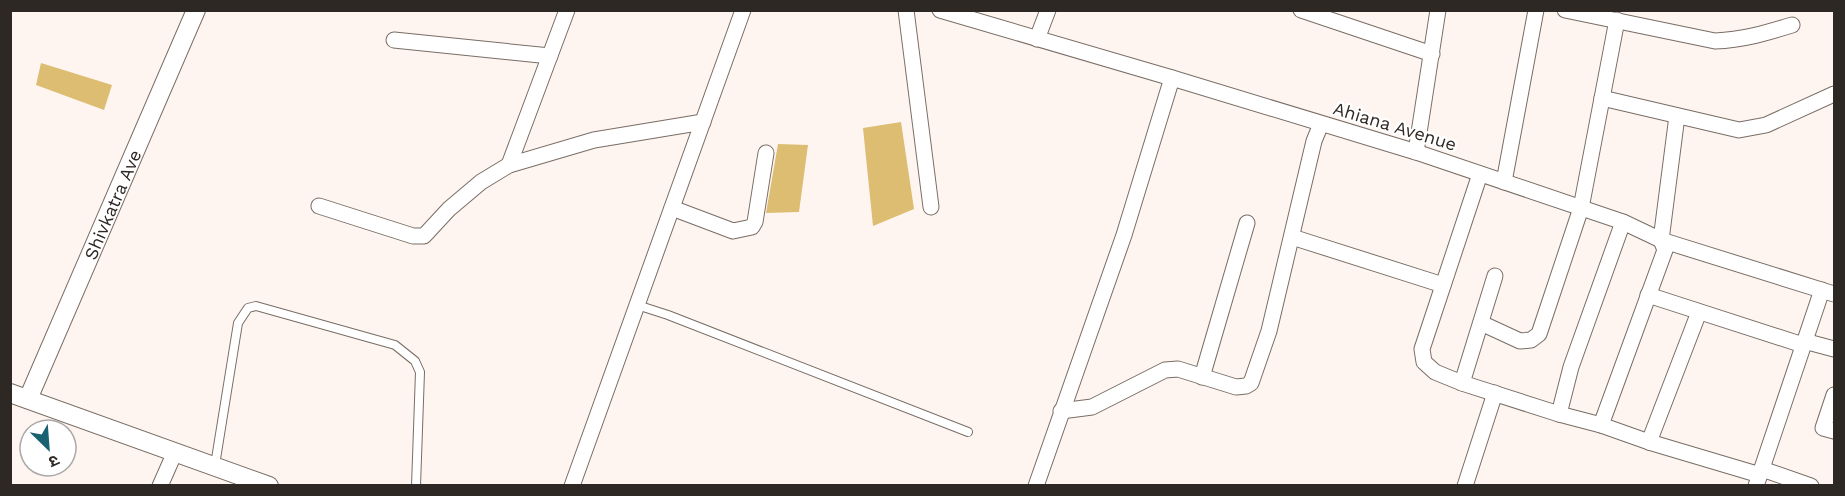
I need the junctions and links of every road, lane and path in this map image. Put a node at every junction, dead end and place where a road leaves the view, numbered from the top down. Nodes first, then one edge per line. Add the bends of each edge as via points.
1 (196, 10) edge
2 (567, 10) edge
3 (743, 10) edge
4 (906, 10) edge
5 (940, 10) edge
6 (1048, 10) edge
7 (1301, 10) edge
8 (1438, 10) edge
9 (1536, 10) edge
10 (1565, 10) edge
11 (1325, 14) edge
12 (1617, 20) junction
13 (1792, 24) dead end
14 (1037, 39) junction
15 (394, 40) dead end
16 (1432, 54) junction
17 (550, 56) junction
18 (1172, 78) junction
19 (1834, 94) edge
20 (1602, 98) junction
21 (1677, 116) junction
22 (703, 122) junction
23 (1321, 124) junction
24 (1416, 152) junction
25 (766, 153) dead end
26 (509, 165) junction
27 (1480, 174) junction
28 (1504, 182) junction
29 (319, 206) dead end
30 (931, 207) dead end
31 (672, 208) junction
32 (1581, 208) junction
33 (1623, 222) junction
34 (1247, 223) dead end
35 (1292, 237) junction
36 (1661, 240) junction
37 (1495, 276) dead end
38 (1443, 285) junction
39 (1828, 292) edge
40 (1648, 294) junction
41 (637, 305) junction
42 (1699, 312) junction
43 (1481, 323) junction
44 (1804, 343) junction
45 (1834, 349) edge
46 (1202, 377) junction
47 (1462, 383) junction
48 (10, 393) edge
49 (1495, 393) junction
50 (1834, 395) edge
51 (28, 399) junction
52 (1061, 411) junction
53 (1559, 414) junction
54 (1601, 425) junction
55 (1834, 431) edge
56 (968, 432) dead end
57 (1648, 442) junction
58 (175, 452) junction
59 (214, 466) junction
60 (1759, 477) edge
61 (160, 486) edge
62 (269, 486) edge
63 (416, 486) edge
64 (572, 486) edge
65 (1035, 486) edge
66 (1465, 486) edge
67 (1811, 486) edge

1 - 51 street, Shivkatra Ave
2 - 17 street
3 - 22 street
4 - 30 street
5 - 14 street, Ahiana Avenue
6 - 14 street
7 - 11 street
8 - 16 street
9 - 28 street
10 - 12 street
11 - 16 street
12 - 13 street via 1715,41 1758,36
12 - 20 street
14 - 18 street, Ahiana Avenue
15 - 17 street
16 - 24 street
17 - 26 street
18 - 23 street, Ahiana Avenue
18 - 52 street via 1124,235
19 - 21 street via 1775,122 1739,130
20 - 21 street
20 - 32 street
21 - 36 street
22 - 26 street via 594,140
22 - 31 street
23 - 24 street, Ahiana Avenue
23 - 35 street
24 - 27 street, Ahiana Avenue
25 - 31 street via 752,228 733,231
26 - 29 street via 481,182 424,236 413,236
27 - 28 street, Ahiana Avenue
27 - 38 street
28 - 32 street, Ahiana Avenue
31 - 41 street
32 - 33 street, Ahiana Avenue
32 - 43 street via 1539,334 1520,341
33 - 36 street, Ahiana Avenue
33 - 53 street via 1571,367
34 - 46 street
35 - 38 street
35 - 46 street via 1269,331 1251,383 1236,387
36 - 39 street, Ahiana Avenue
36 - 40 street via 1665,250
37 - 43 street
38 - 47 street via 1422,348 1424,362 1435,372
39 - 44 street
40 - 42 street
40 - 54 street
41 - 56 lane
41 - 64 street
42 - 44 street
42 - 57 street
43 - 47 street
44 - 45 street
44 - 60 street
46 - 52 street via 1178,369 1165,370 1092,407
47 - 49 street
48 - 51 street
49 - 53 street
49 - 66 street
50 - 55 street via 1823,428
51 - 58 street
52 - 65 street
53 - 54 street
54 - 57 street
57 - 60 street
58 - 59 street
58 - 61 street
59 - 62 street
59 - 63 lane via 238,323 248,308 256,306 395,345 416,361 420,372
60 - 67 street

